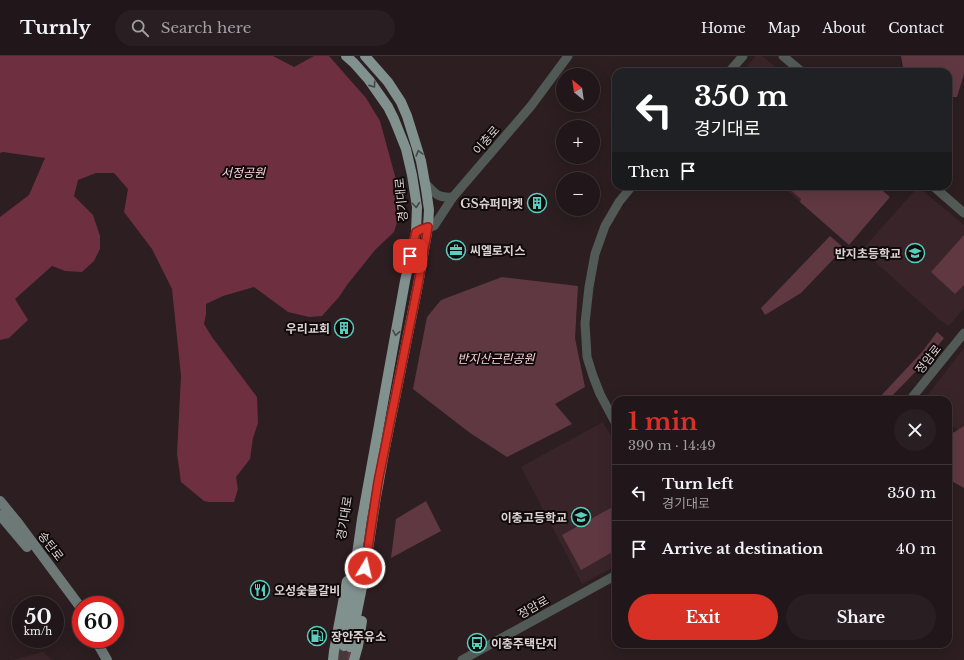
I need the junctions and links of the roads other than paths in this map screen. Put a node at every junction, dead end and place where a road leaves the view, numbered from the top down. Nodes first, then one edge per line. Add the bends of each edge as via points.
1 (346, 56) edge
2 (365, 56) edge
3 (568, 56) edge
4 (743, 56) edge
5 (783, 56) edge
6 (732, 68) edge
7 (797, 68) edge
8 (425, 183) junction
9 (629, 190) edge
10 (938, 190) edge
11 (453, 197) junction
12 (964, 213) edge
13 (428, 227) junction
14 (416, 232) junction
15 (964, 333) edge
16 (913, 396) edge
17 (612, 416) edge
18 (379, 453) junction
19 (0, 501) edge
20 (0, 515) edge
21 (612, 577) edge
22 (72, 596) edge
23 (72, 604) edge
24 (351, 646) junction
25 (100, 648) edge
26 (106, 648) edge
27 (106, 660) edge
28 (113, 660) edge
29 (333, 660) edge
30 (355, 660) edge
31 (462, 660) edge

1 -> 14 main road, 경기대로 via 369,80 388,107 406,149 417,207
8 -> 2 main road, 경기대로 via 421,161 401,102 388,82
3 - 11 street, 이충로 via 531,106
4 - 6 street
5 - 7 street
8 - 11 street via 438,196
8 - 13 main road, 경기대로 via 429,210
9 - 17 street via 605,226 595,254 585,323 588,357 593,376
10 - 12 street
11 - 13 street, 이충로 via 434,226
13 - 14 street, 이충로
13 - 18 main road, 경기대로 via 418,285
14 -> 18 main road, 경기대로 via 405,281
15 - 16 street, 정암로
18 - 24 main road, 경기대로 via 362,519
18 - 24 main road, 경기대로 via 386,474
18 - 29 main road, 경기대로 via 368,469 359,502
19 - 22 main road, 송탄로
20 - 23 main road, 송탄로
21 - 31 street, 정암로
24 - 30 main road
25 - 27 main road
26 - 28 main road

